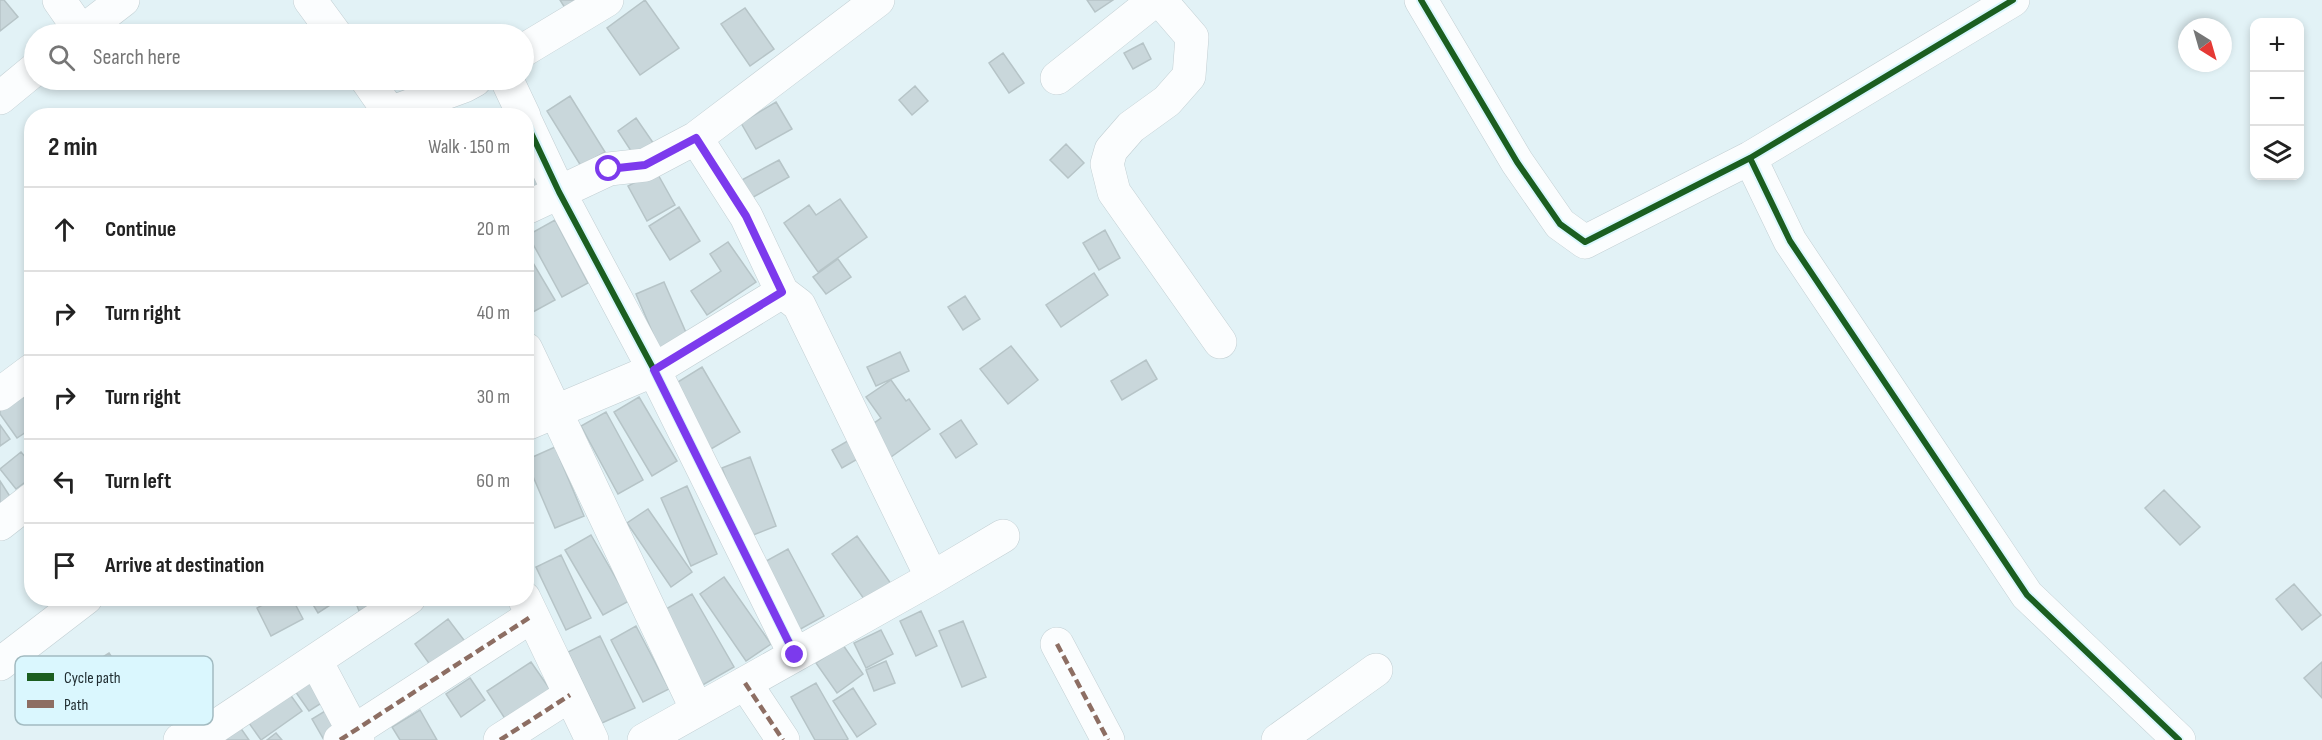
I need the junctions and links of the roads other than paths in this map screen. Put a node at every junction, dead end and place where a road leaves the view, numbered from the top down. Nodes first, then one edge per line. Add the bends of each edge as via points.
1 (59, 0) edge
2 (123, 0) edge
3 (310, 0) edge
4 (607, 0) edge
5 (878, 0) edge
6 (1155, 0) edge
7 (1160, 0) edge
8 (1421, 0) edge
9 (2013, 0) edge
10 (74, 24) edge
11 (93, 24) edge
12 (328, 24) edge
13 (534, 44) edge
14 (24, 78) edge
15 (1057, 78) dead end
16 (374, 90) edge
17 (454, 90) edge
18 (512, 90) edge
19 (0, 98) edge
20 (386, 108) edge
21 (409, 108) edge
22 (520, 108) edge
23 (696, 138) junction
24 (534, 139) edge
25 (1750, 158) junction
26 (559, 192) junction
27 (534, 204) edge
28 (782, 292) junction
29 (1220, 342) dead end
30 (534, 366) edge
31 (654, 370) junction
32 (24, 376) edge
33 (0, 394) edge
34 (556, 411) junction
35 (534, 421) edge
36 (24, 504) edge
37 (0, 524) edge
38 (1003, 536) dead end
39 (932, 578) junction
40 (76, 606) edge
41 (397, 606) edge
42 (528, 607) edge
43 (1057, 644) dead end
44 (795, 655) junction
45 (316, 661) junction
46 (0, 664) edge
47 (1376, 670) dead end
48 (744, 683) junction
49 (570, 695) junction
50 (697, 710) junction
51 (351, 737) edge
52 (180, 740) edge
53 (500, 740) edge
54 (592, 740) edge
55 (644, 740) edge
56 (783, 740) edge
57 (1108, 740) edge
58 (1278, 740) edge
59 (2179, 740) edge

1 - 10 street
2 - 11 street
3 - 12 street
4 - 13 street
5 - 23 street
6 - 15 street
7 - 29 street via 1192,37 1189,76 1167,101 1131,127 1111,150 1107,164 1114,192
8 - 25 street via 1517,162 1560,224 1585,242
9 - 25 street
14 - 19 street
16 - 20 street
17 - 21 street
18 - 22 street
23 - 26 street via 645,165 609,169
23 - 28 street via 746,216
24 - 26 street
25 - 59 street via 1790,241 2027,595
26 - 27 street
26 - 31 street
28 - 31 street
28 - 39 street via 799,305
30 - 34 street
31 - 34 street
31 - 44 street
32 - 33 street
34 - 35 street
34 - 50 street
36 - 37 street
38 - 39 street
39 - 44 street
40 - 46 street
41 - 45 street
42 - 49 street
42 - 51 street
43 - 57 street
44 - 48 street
45 - 51 street
45 - 52 street via 200,737
47 - 58 street
48 - 50 street
48 - 56 street
49 - 53 street
49 - 54 street
50 - 55 street

